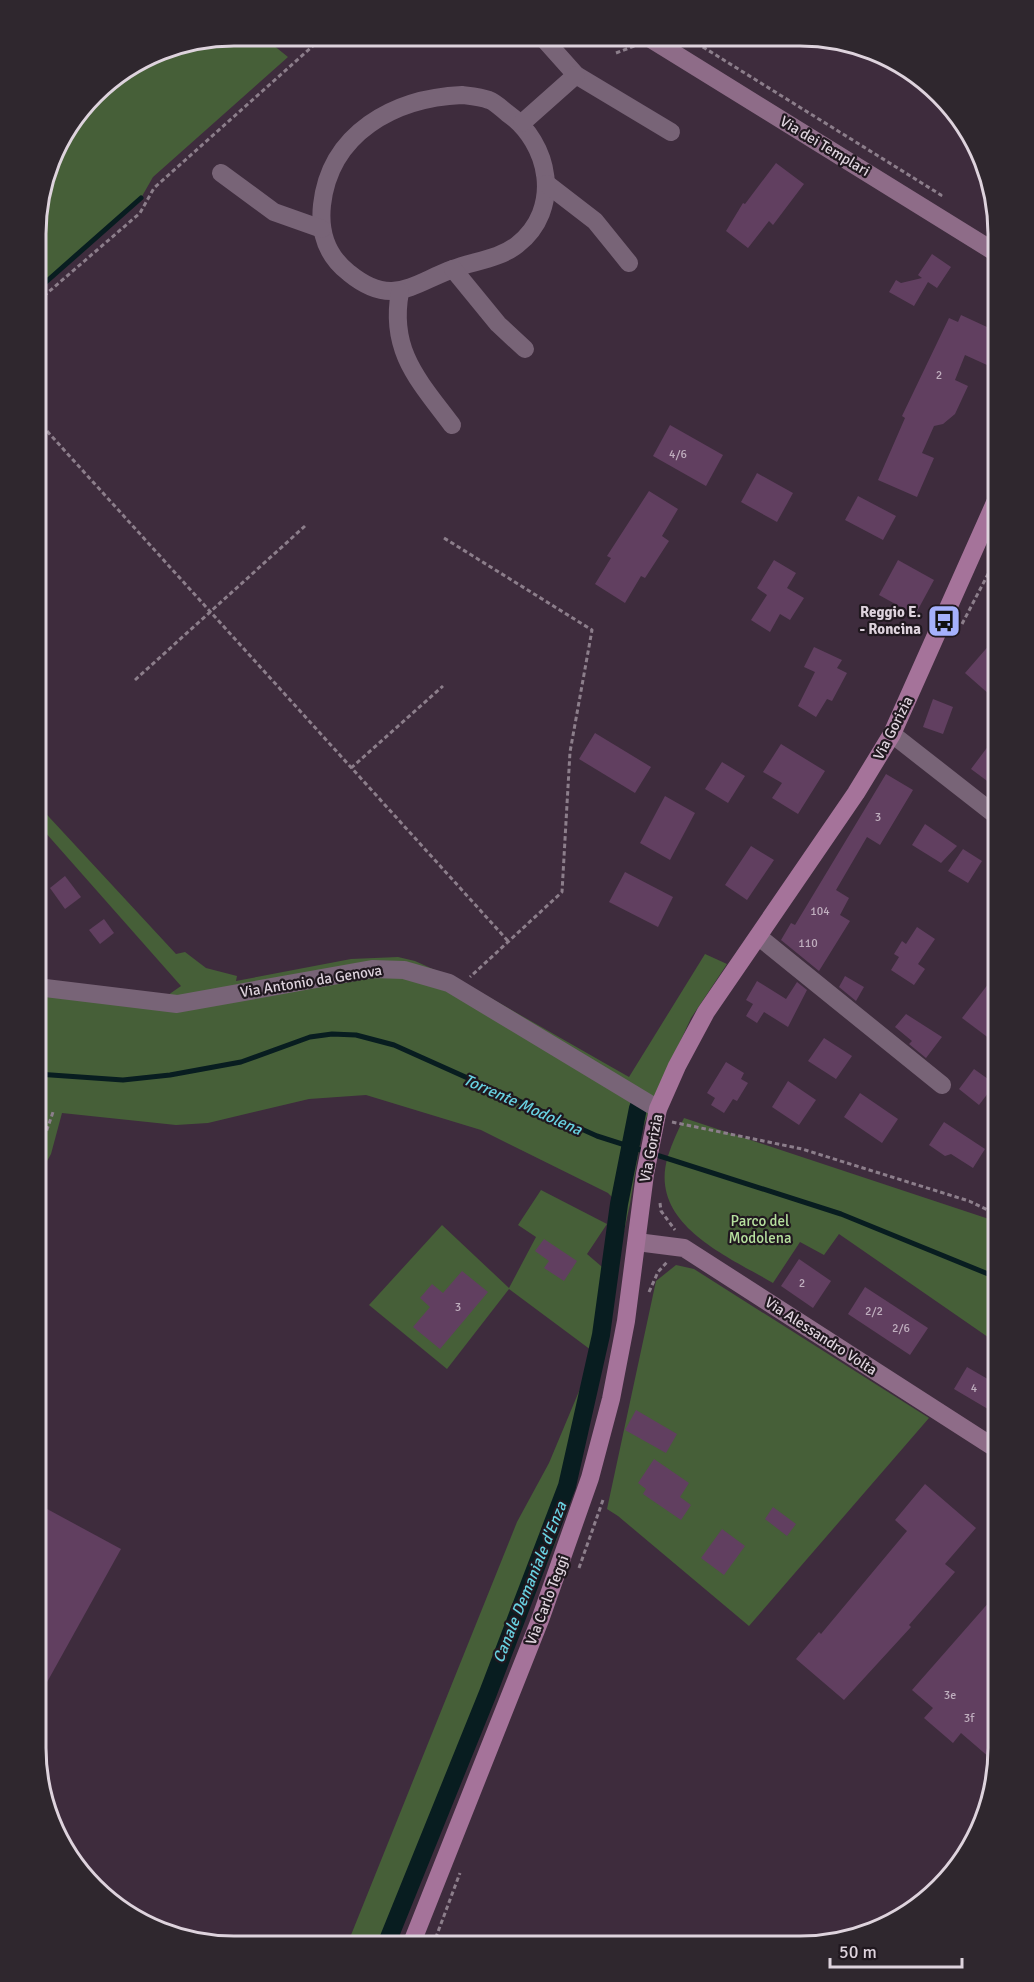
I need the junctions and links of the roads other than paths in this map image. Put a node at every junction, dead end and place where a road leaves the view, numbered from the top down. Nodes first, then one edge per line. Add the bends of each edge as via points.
1 (551, 47) edge
2 (664, 47) edge
3 (576, 75) junction
4 (522, 123) junction
5 (671, 132) dead end
6 (221, 173) dead end
7 (547, 184) junction
8 (322, 229) junction
9 (988, 248) edge
10 (629, 263) dead end
11 (453, 269) junction
12 (400, 292) junction
13 (525, 349) dead end
14 (452, 425) dead end
15 (988, 520) edge
16 (892, 734) junction
17 (988, 809) edge
18 (759, 937) junction
19 (47, 988) edge
20 (942, 1085) dead end
21 (660, 1118) junction
22 (637, 1242) junction
23 (987, 1443) edge
24 (415, 1936) edge

1 - 3 street
2 - 9 street, Via dei Templari
3 - 4 street
3 - 5 street
4 - 7 street via 542,155
4 - 8 street via 490,100 462,95 434,96 398,108 356,136 332,164 325,184
6 - 8 street via 274,212
7 - 10 street via 595,221
7 - 11 street via 543,208 517,244
8 - 12 street via 335,262 378,289
11 - 12 street
11 - 13 street via 498,324
12 - 14 street via 396,315 399,340 410,368
15 - 16 main road, Via Gorizia
16 - 17 street
16 - 18 main road, Via Gorizia
18 - 20 street
18 - 21 main road, Via Gorizia via 706,1012 677,1066
19 - 21 street, Via Antonio da Genova via 177,1004 372,969 414,972 449,983
21 - 22 main road, Via Gorizia via 645,1174
22 - 23 street, Via Alessandro Volta via 684,1248
22 - 24 main road, Via Carlo Teggi via 611,1399 572,1534

